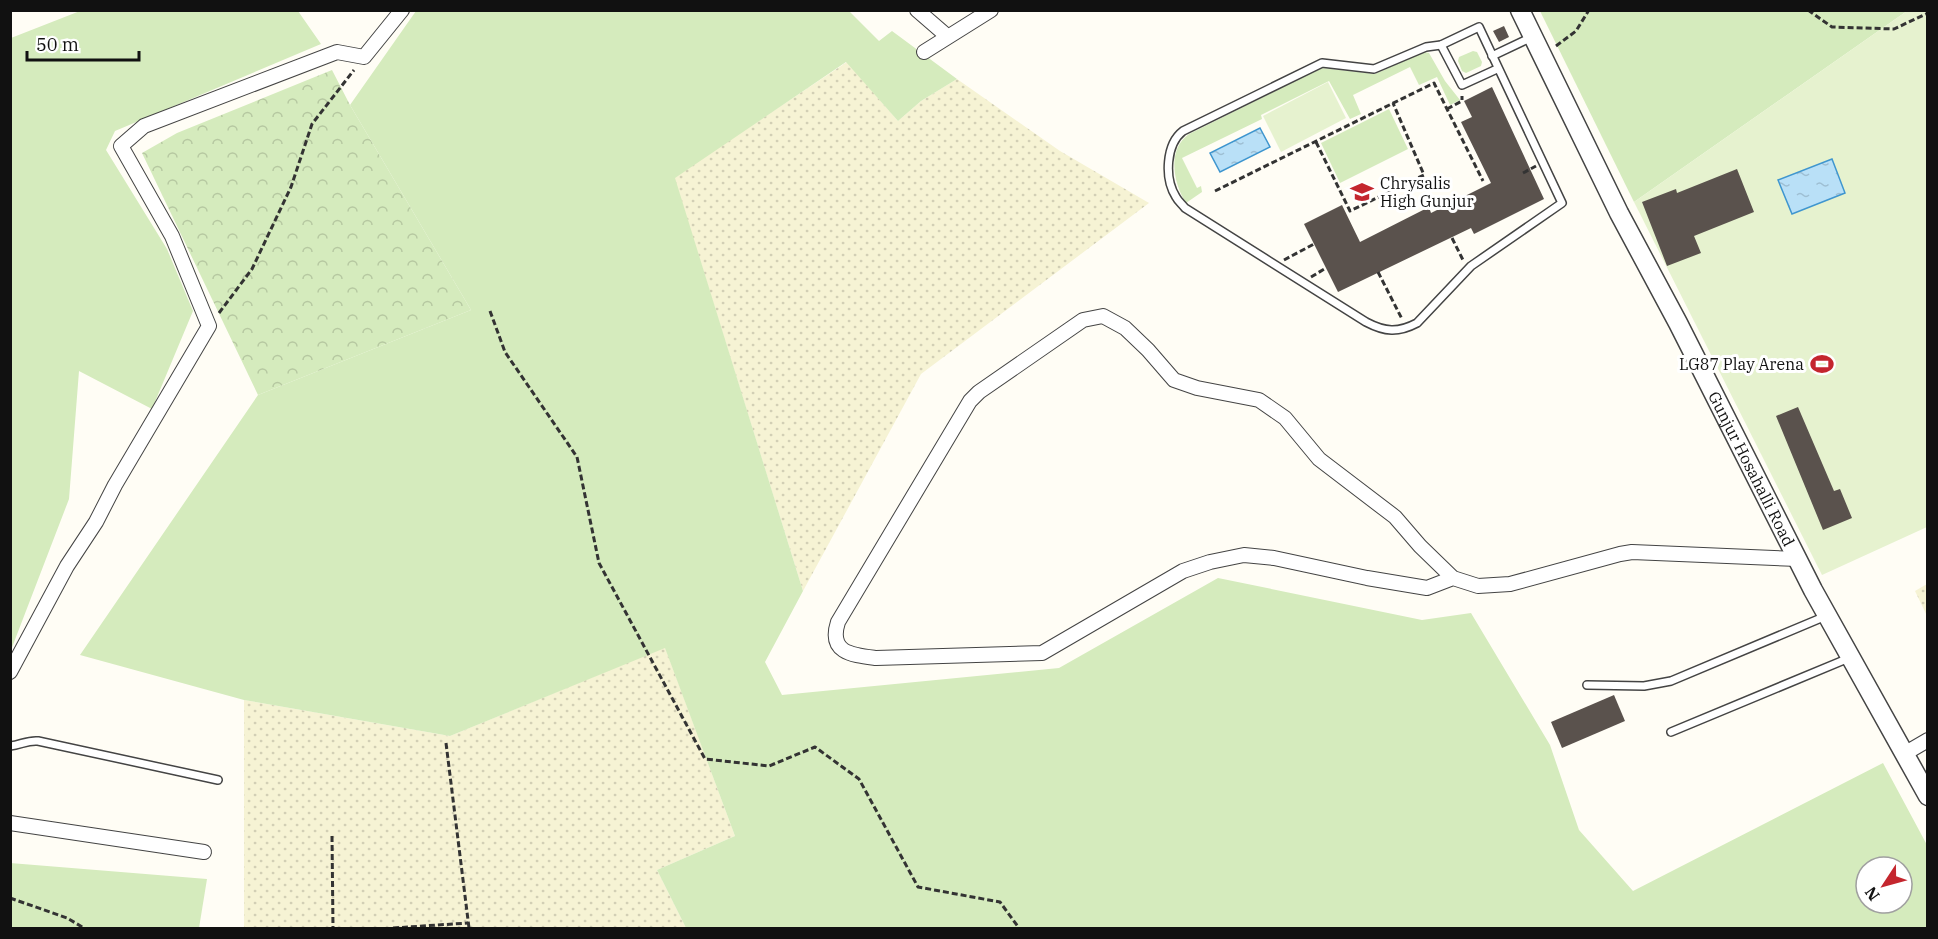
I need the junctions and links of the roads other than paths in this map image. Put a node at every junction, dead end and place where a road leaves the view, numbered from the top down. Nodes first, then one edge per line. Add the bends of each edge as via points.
1 (402, 10) edge
2 (918, 10) edge
3 (991, 10) edge
4 (1520, 10) edge
5 (947, 36) junction
6 (1533, 36) junction
7 (1441, 45) junction
8 (924, 52) dead end
9 (1492, 56) junction
10 (1497, 69) junction
11 (1798, 559) junction
12 (1453, 578) junction
13 (1828, 615) junction
14 (1851, 657) junction
15 (13, 665) edge
16 (1587, 685) dead end
17 (1671, 732) dead end
18 (1928, 740) edge
19 (10, 746) edge
20 (1904, 754) junction
21 (218, 780) dead end
22 (1928, 796) edge
23 (10, 823) edge
24 (204, 852) dead end

1 - 15 street via 364,57 337,52 144,126 121,146 172,237 210,326 67,566
2 - 5 street
3 - 5 street
4 - 6 street, Gunjur Hosahalli Road
5 - 8 street
6 - 9 lane
6 - 11 street, Gunjur Hosahalli Road via 1619,213
7 - 9 lane via 1479,27
7 - 10 lane via 1462,86
7 - 10 lane via 1426,47 1374,69 1322,63 1179,134 1169,170 1176,197 1185,208 1356,317 1376,327 1406,329 1417,323 1468,269 1562,203
9 - 10 lane
11 - 12 street via 1632,552 1510,584 1478,586
11 - 13 street, Gunjur Hosahalli Road
12 - 12 street via 1395,517 1319,459 1285,417 1259,400 1174,380 1125,328 1102,316 1083,320 970,401 834,634 837,644 851,655 876,658 1042,652 1183,571 1244,555 1427,588
13 - 14 street, Gunjur Hosahalli Road
13 - 16 lane via 1671,681 1644,686
14 - 17 lane
14 - 20 street, Gunjur Hosahalli Road
18 - 20 street
19 - 21 lane via 38,741
20 - 22 street, Gunjur Hosahalli Road
23 - 24 street

